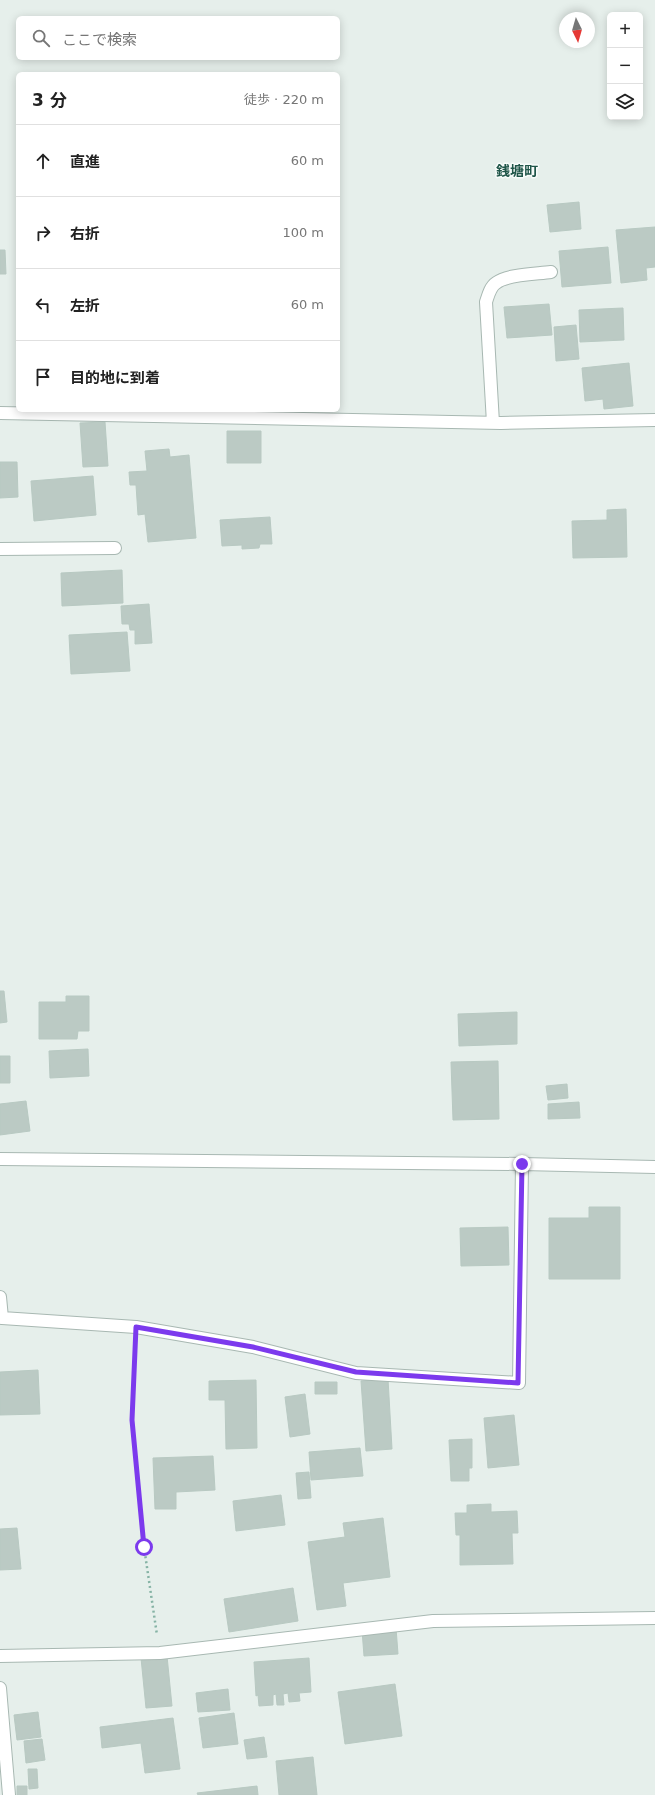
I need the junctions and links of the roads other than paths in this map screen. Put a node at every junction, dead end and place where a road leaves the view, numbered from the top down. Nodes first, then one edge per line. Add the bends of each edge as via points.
1 (551, 272) dead end
2 (0, 413) edge
3 (655, 420) edge
4 (493, 423) junction
5 (115, 548) dead end
6 (0, 549) edge
7 (0, 1159) edge
8 (522, 1164) junction
9 (655, 1167) edge
10 (0, 1297) edge
11 (1, 1319) edge
12 (655, 1618) edge
13 (0, 1656) edge
14 (0, 1688) edge
15 (9, 1795) edge

1 - 4 street via 510,277 496,282 490,290 486,302
2 - 4 street
3 - 4 street
5 - 6 street
7 - 8 street
8 - 9 street
8 - 11 street via 518,1383 356,1372 253,1347 136,1327
10 - 11 street
12 - 13 street via 433,1621 160,1653
14 - 15 street

